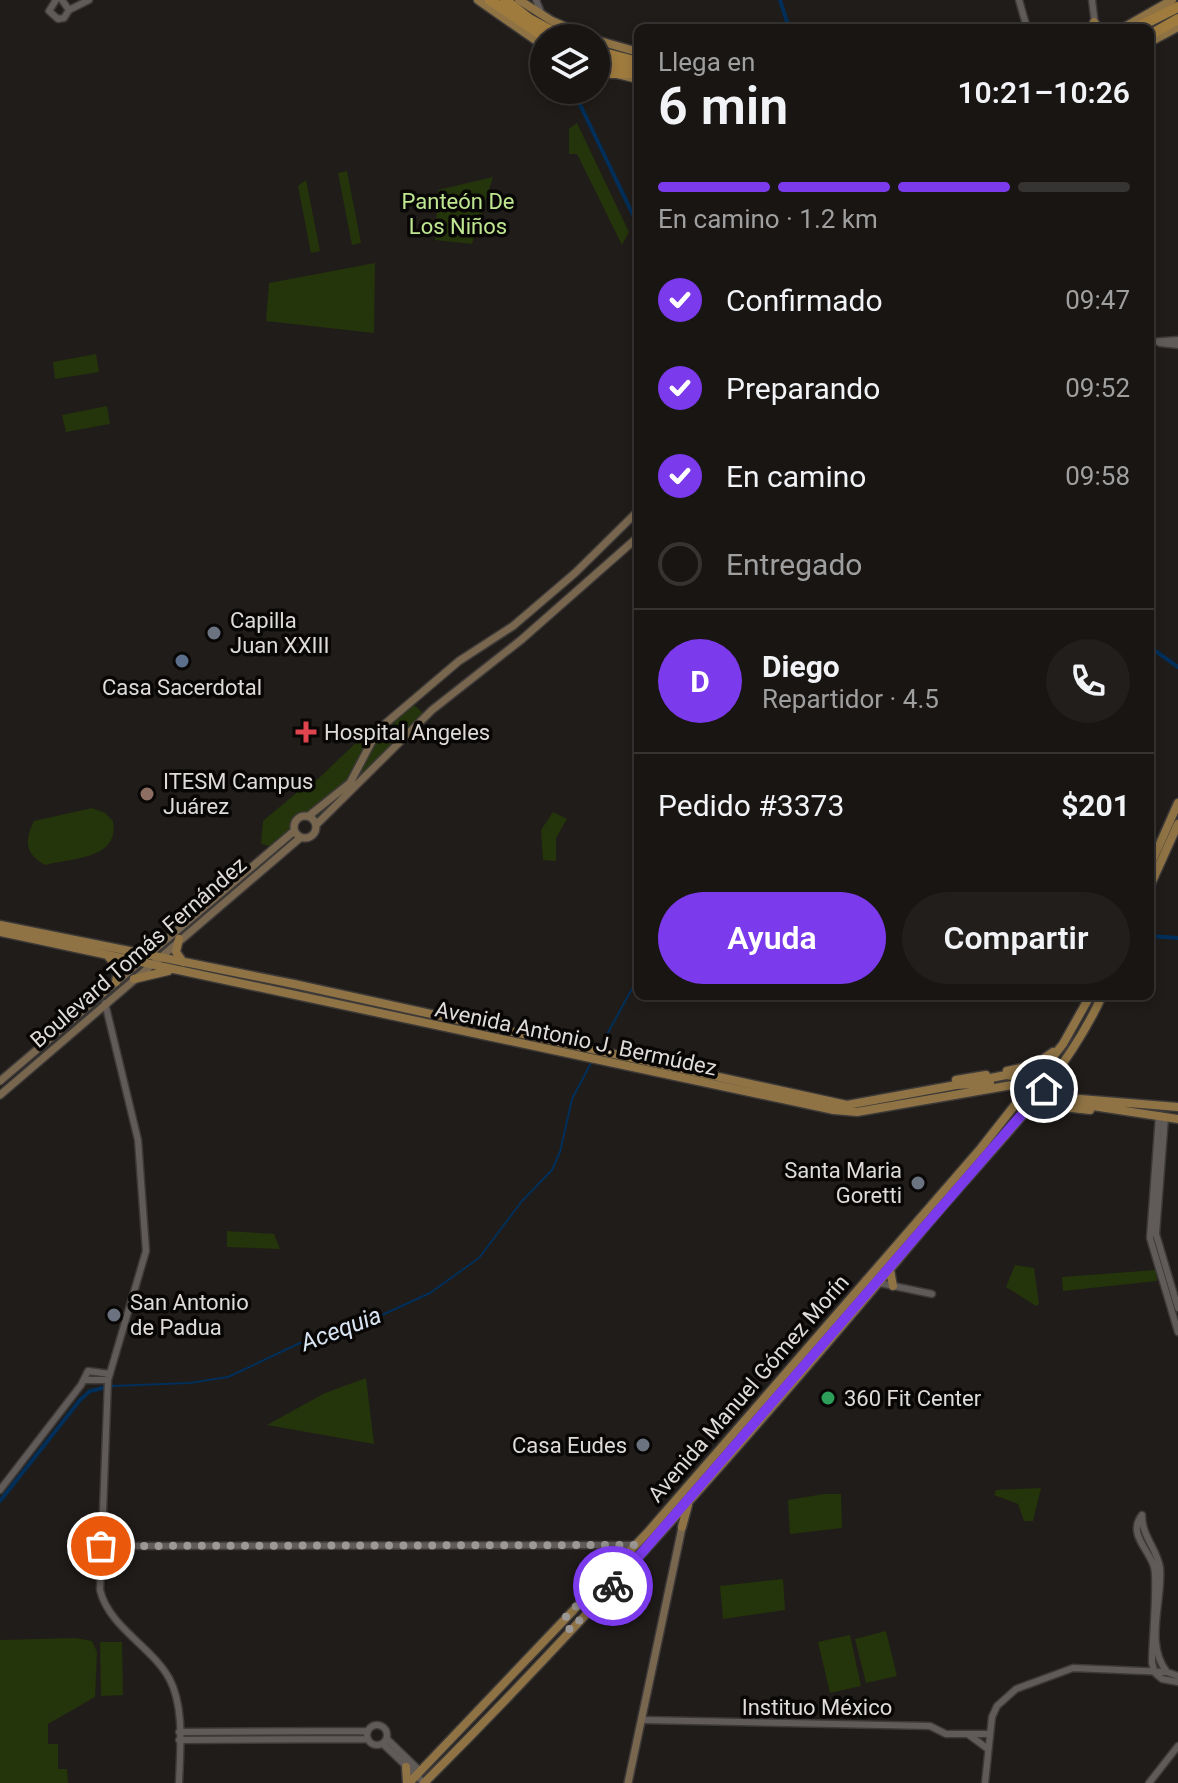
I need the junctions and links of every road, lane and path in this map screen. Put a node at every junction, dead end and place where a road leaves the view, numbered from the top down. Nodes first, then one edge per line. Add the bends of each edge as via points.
1 (61, 0) edge
2 (89, 0) edge
3 (478, 0) edge
4 (490, 0) edge
5 (505, 0) edge
6 (519, 0) edge
7 (536, 0) edge
8 (1019, 0) edge
9 (1027, 0) edge
10 (1092, 0) edge
11 (1172, 0) edge
12 (1178, 6) edge
13 (1024, 9) junction
14 (69, 10) junction
15 (542, 15) junction
16 (1178, 23) edge
17 (538, 24) edge
18 (561, 24) edge
19 (1026, 24) edge
20 (1096, 24) edge
21 (1138, 24) edge
22 (530, 27) edge
23 (530, 36) edge
24 (1154, 37) edge
25 (610, 44) edge
26 (634, 51) edge
27 (610, 55) edge
28 (634, 61) edge
29 (610, 63) edge
30 (634, 71) edge
31 (634, 72) edge
32 (611, 73) joint
33 (634, 78) edge
34 (1154, 342) edge
35 (1178, 343) edge
36 (634, 515) edge
37 (634, 541) edge
38 (1178, 803) edge
39 (310, 815) junction
40 (317, 824) junction
41 (1178, 824) edge
42 (296, 835) junction
43 (1154, 857) edge
44 (1154, 877) edge
45 (214, 903) junction
46 (0, 925) edge
47 (0, 932) edge
48 (179, 939) junction
49 (107, 955) junction
50 (159, 957) junction
51 (149, 959) junction
52 (139, 962) junction
53 (180, 966) junction
54 (120, 978) junction
55 (132, 981) junction
56 (1088, 1000) edge
57 (1100, 1000) edge
58 (105, 1003) junction
59 (1081, 1013) junction
60 (1091, 1021) junction
61 (1074, 1027) junction
62 (1082, 1036) junction
63 (1063, 1044) junction
64 (596, 1055) junction
65 (1058, 1071) junction
66 (0, 1081) edge
67 (1051, 1081) junction
68 (1033, 1084) junction
69 (968, 1085) junction
70 (1006, 1085) junction
71 (923, 1091) junction
72 (1040, 1094) junction
73 (0, 1095) edge
74 (1068, 1098) junction
75 (1017, 1103) junction
76 (1119, 1103) junction
77 (905, 1104) junction
78 (1101, 1107) junction
79 (1178, 1107) edge
80 (1146, 1113) junction
81 (1162, 1116) junction
82 (1020, 1118) junction
83 (1178, 1119) edge
84 (1154, 1173) junction
85 (1162, 1174) junction
86 (955, 1178) junction
87 (959, 1189) junction
88 (948, 1194) junction
89 (890, 1270) junction
90 (865, 1280) junction
91 (879, 1282) junction
92 (893, 1286) junction
93 (932, 1294) dead end
94 (1178, 1308) edge
95 (1178, 1332) edge
96 (783, 1374) junction
97 (109, 1377) junction
98 (85, 1380) junction
99 (774, 1384) junction
100 (789, 1386) junction
101 (781, 1395) junction
102 (0, 1490) edge
103 (688, 1503) junction
104 (669, 1507) junction
105 (679, 1514) junction
106 (667, 1527) junction
107 (681, 1530) junction
108 (635, 1545) junction
109 (101, 1546) junction
110 (564, 1619) junction
111 (554, 1630) junction
112 (570, 1630) junction
113 (560, 1641) junction
114 (1167, 1672) junction
115 (1155, 1673) junction
116 (1178, 1676) edge
117 (1178, 1682) edge
118 (644, 1720) junction
119 (230, 1732) junction
120 (988, 1734) junction
121 (368, 1735) junction
122 (969, 1735) junction
123 (179, 1736) junction
124 (292, 1736) junction
125 (229, 1740) junction
126 (385, 1741) junction
127 (1178, 1746) edge
128 (988, 1749) junction
129 (406, 1767) joint
130 (413, 1778) edge
131 (179, 1783) edge
132 (424, 1783) edge
133 (628, 1783) edge
134 (985, 1783) edge
135 (1149, 1783) edge

1 - 14 street
1 - 14 street via 49,11 64,18
2 - 14 street
3 - 23 main road
4 - 22 highway
5 - 17 highway
6 - 15 main road
7 - 15 street
8 - 13 street
9 - 13 street
10 - 20 street
11 - 21 main road
12 - 21 highway
13 - 19 street
15 - 18 main road
16 - 24 highway
25 - 26 main road
27 - 28 highway
29 - 30 highway
31 - 32 highway
32 - 33 main road
34 - 35 street
36 - 39 main road via 513,626 429,686 374,737 350,783
37 - 40 main road via 387,751
38 - 43 main road
39 - 40 main road
39 - 42 main road via 296,824
40 - 42 main road via 311,833
41 - 44 main road
42 - 45 main road, Boulevard Tomás Fernández
45 - 48 main road, Boulevard Tomás Fernández
45 - 51 main road, Boulevard Tomás Fernández
46 - 51 main road, Avenida Antonio J. Bermúdez
47 - 49 main road, Avenida Antonio J. Bermúdez
48 - 50 main road, Boulevard Tomás Fernández
48 - 53 main road
49 - 52 main road, Avenida Antonio J. Bermúdez
49 - 54 main road
50 - 51 main road, Avenida Antonio J. Bermúdez
50 - 53 main road, Avenida Antonio J. Bermúdez
51 - 52 main road, Avenida Antonio J. Bermúdez
51 - 53 main road, Avenida Antonio J. Bermúdez
51 - 55 main road, Boulevard Tomás Fernández
52 - 54 main road, Boulevard Tomás Fernández
53 - 55 main road
53 - 64 main road, Avenida Antonio J. Bermúdez
54 - 55 main road
54 - 66 main road, Boulevard Tomás Fernández
55 - 58 main road, Boulevard Tomás Fernández
56 - 59 main road, Avenida Manuel Gómez Morín
57 - 60 main road, Avenida Manuel Gómez Morín
58 - 73 main road, Boulevard Tomás Fernández
58 - 97 street via 138,1140 146,1247
59 - 60 main road via 1083,1020
59 - 61 main road, Avenida Manuel Gómez Morín
60 - 62 main road, Avenida Manuel Gómez Morín
61 - 62 main road via 1080,1027
61 - 63 main road, Avenida Manuel Gómez Morín
62 - 65 main road, Avenida Manuel Gómez Morín
63 - 68 main road, Avenida Manuel Gómez Morín
63 - 71 main road via 1034,1065
64 - 71 main road via 847,1105
64 - 77 main road, Avenida Antonio J. Bermúdez via 845,1112
65 - 67 main road, Avenida Manuel Gómez Morín
65 - 74 main road via 1057,1088
67 - 68 main road
67 - 72 main road, Avenida Manuel Gómez Morín
68 - 69 main road via 1006,1075
68 - 70 main road, Avenida Antonio J. Bermúdez
68 - 72 main road, Avenida Antonio J. Bermúdez
68 - 75 main road, Avenida Manuel Gómez Morín
69 - 71 main road
69 - 77 main road
70 - 75 main road
70 - 77 main road, Avenida Antonio J. Bermúdez
72 - 74 main road
72 - 75 main road
72 - 78 main road via 1072,1106
72 - 82 main road, Avenida Manuel Gómez Morín
74 - 76 main road
75 - 86 main road, Avenida Manuel Gómez Morín
76 - 78 main road
76 - 79 main road
78 - 80 main road
80 - 81 main road
80 - 82 main road via 1040,1105
81 - 83 main road
81 - 84 street
81 - 85 street
82 - 87 main road, Avenida Manuel Gómez Morín
84 - 85 street
84 - 95 street via 1150,1238
85 - 94 street via 1156,1237
86 - 87 main road
86 - 88 main road, Avenida Manuel Gómez Morín
87 - 88 main road, Avenida Manuel Gómez Morín
88 - 89 main road, Avenida Manuel Gómez Morín
88 - 90 main road, Avenida Manuel Gómez Morín
89 - 91 main road, Avenida Manuel Gómez Morín
89 - 92 main road
90 - 91 street
90 - 96 main road, Avenida Manuel Gómez Morín
91 - 92 street
91 - 100 main road, Avenida Manuel Gómez Morín
92 - 93 street
96 - 99 main road, Avenida Manuel Gómez Morín
96 - 100 main road
97 - 98 street
97 - 98 street via 88,1371
97 - 109 street
98 - 102 street
99 - 101 main road
99 - 104 main road, Avenida Manuel Gómez Morín
100 - 101 main road, Avenida Manuel Gómez Morín
101 - 103 main road, Avenida Manuel Gómez Morín
103 - 105 main road, Avenida Manuel Gómez Morín
103 - 107 main road
104 - 105 main road
104 - 108 main road, Avenida Manuel Gómez Morín
105 - 106 main road, Avenida Manuel Gómez Morín
105 - 107 main road
106 - 107 main road
106 - 112 main road, Avenida Manuel Gómez Morín
107 - 118 main road
108 - 109 street
108 - 110 main road, Avenida Manuel Gómez Morín
109 - 123 street via 102,1599 168,1678 178,1705
110 - 111 main road, Avenida Manuel Gómez Morín
110 - 112 main road
111 - 113 main road via 560,1632
111 - 130 main road, Avenida Manuel Gómez Morín
112 - 113 main road, Avenida Manuel Gómez Morín
113 - 132 main road, Avenida Manuel Gómez Morín
114 - 115 street
114 - 115 street via 1157,1649 1160,1566 1145,1536 1142,1515 1138,1534 1155,1573
114 - 116 street
115 - 117 street
115 - 120 street via 1073,1668 1026,1683 994,1711
118 - 122 street, Instituo México via 930,1726 946,1734
118 - 133 main road
119 - 123 street
119 - 124 street
119 - 125 street
120 - 122 street, Instituo México
120 - 128 street
121 - 124 street
121 - 126 street via 374,1745
121 - 126 street via 374,1726 382,1726
122 - 128 street
123 - 125 street
123 - 131 street
124 - 125 street
126 - 129 street
126 - 130 street
127 - 135 street
128 - 134 street
129 - 130 main road
130 - 132 street

